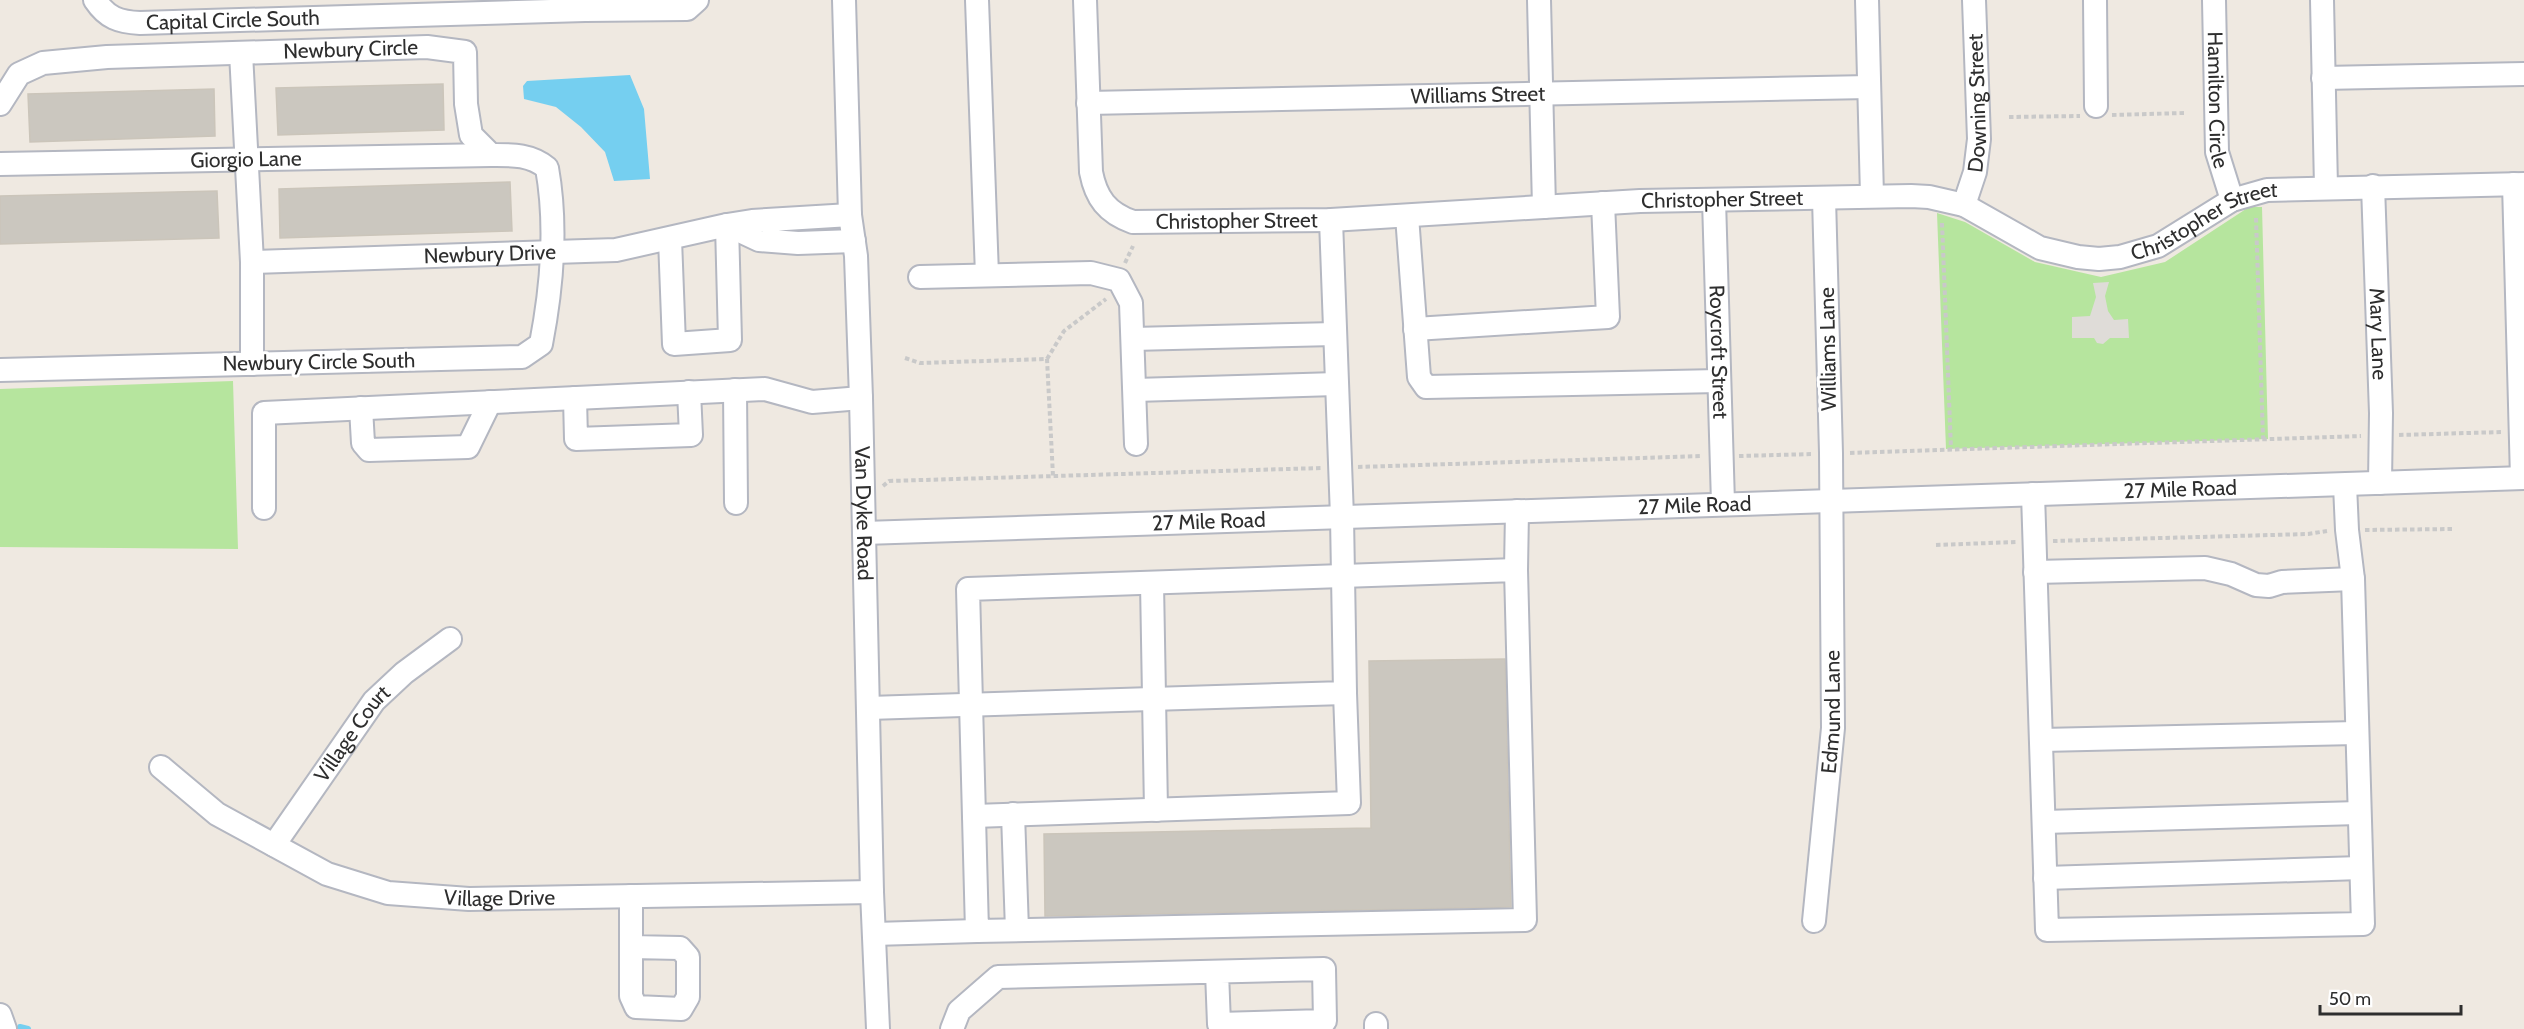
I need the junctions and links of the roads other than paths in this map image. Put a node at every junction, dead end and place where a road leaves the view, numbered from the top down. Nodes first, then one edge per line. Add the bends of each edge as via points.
1 (95, 0) edge
2 (697, 0) edge
3 (844, 0) edge
4 (862, 0) edge
5 (977, 0) edge
6 (1085, 0) edge
7 (1539, 0) edge
8 (1867, 0) edge
9 (1974, 0) edge
10 (2094, 0) edge
11 (2214, 0) edge
12 (2322, 0) edge
13 (585, 5) edge
14 (466, 14) junction
15 (241, 52) junction
16 (465, 52) junction
17 (2524, 74) edge
18 (2323, 78) junction
19 (1869, 87) junction
20 (1540, 94) junction
21 (1088, 103) junction
22 (0, 104) edge
23 (2096, 106) dead end
24 (490, 155) junction
25 (245, 160) junction
26 (0, 164) edge
27 (2519, 184) edge
28 (2373, 186) junction
29 (2326, 187) junction
30 (1872, 196) junction
31 (1824, 198) junction
32 (1714, 200) junction
33 (2232, 200) junction
34 (1603, 203) junction
35 (1964, 205) junction
36 (1544, 207) junction
37 (850, 215) junction
38 (1407, 216) junction
39 (1331, 220) junction
40 (727, 225) junction
41 (670, 238) junction
42 (854, 241) junction
43 (551, 252) junction
44 (252, 262) junction
45 (987, 275) junction
46 (920, 277) dead end
47 (1415, 329) junction
48 (1335, 334) junction
49 (1133, 339) junction
50 (252, 364) junction
51 (0, 370) edge
52 (1719, 381) junction
53 (1336, 384) junction
54 (735, 390) junction
55 (1135, 390) junction
56 (689, 392) junction
57 (575, 398) junction
58 (861, 398) junction
59 (490, 402) junction
60 (361, 408) junction
61 (1136, 444) dead end
62 (2523, 478) edge
63 (2380, 483) junction
64 (2345, 485) junction
65 (2033, 494) junction
66 (1831, 500) junction
67 (736, 503) dead end
68 (1723, 503) junction
69 (264, 508) dead end
70 (1517, 511) junction
71 (1342, 517) junction
72 (864, 533) junction
73 (1516, 570) junction
74 (2035, 572) junction
75 (1343, 576) junction
76 (2354, 579) junction
77 (1152, 583) junction
78 (450, 639) dead end
79 (1345, 693) junction
80 (1155, 699) junction
81 (971, 704) junction
82 (869, 708) junction
83 (2357, 733) junction
84 (2042, 740) junction
85 (161, 767) dead end
86 (1156, 810) junction
87 (2360, 813) junction
88 (1013, 814) junction
89 (974, 816) junction
90 (2044, 822) junction
91 (274, 845) junction
92 (2361, 868) junction
93 (2045, 878) junction
94 (872, 892) junction
95 (631, 896) junction
96 (1814, 921) dead end
97 (1017, 930) junction
98 (977, 931) junction
99 (874, 934) junction
100 (631, 947) dead end
101 (1217, 972) junction
102 (0, 1015) edge
103 (5, 1029) edge
104 (878, 1029) edge
105 (952, 1029) edge

1 - 14 street, Capital Circle South via 108,16 121,22 140,23
2 - 13 street, Capital Circle South via 687,9
3 - 4 street
3 - 37 street, Van Dyke Road
5 - 45 street
6 - 21 street, Christopher Street
7 - 20 street
8 - 19 street
9 - 35 street, Downing Street via 1979,139 1975,172
10 - 23 street
11 - 33 street, Hamilton Circle via 2216,143
12 - 18 street
13 - 14 street, Capital Circle South
14 - 16 street
15 - 16 street, Newbury Circle via 427,46
15 - 22 street, Newbury Circle via 43,63 19,74
15 - 25 street
16 - 24 street via 471,135
17 - 18 street
18 - 29 street
19 - 20 street, Williams Street
19 - 30 street
20 - 21 street, Williams Street
20 - 36 street
21 - 39 street, Christopher Street via 1094,186 1107,209 1119,217 1150,224
24 - 25 street, Giorgio Lane
24 - 43 street via 517,155 537,160 547,168 553,199
25 - 26 street, Giorgio Lane
25 - 44 street
27 - 28 street, Christopher Street
27 - 62 street
28 - 29 street, Christopher Street
28 - 63 street, Mary Lane
29 - 33 street, Christopher Street via 2267,190
30 - 31 street, Christopher Street
30 - 35 street, Christopher Street via 1929,197
31 - 32 street, Christopher Street
31 - 66 street, Williams Lane
32 - 34 street, Christopher Street
32 - 52 street, Roycroft Street
33 - 35 street, Christopher Street via 2158,246 2099,259 2040,248
34 - 36 street, Christopher Street
34 - 47 street via 1608,317
36 - 38 street, Christopher Street
37 - 40 street, Newbury Drive
37 - 42 street, Van Dyke Road
38 - 39 street, Christopher Street
38 - 47 street
39 - 48 street
40 - 41 street, Newbury Drive
40 - 41 street via 730,340 674,344
40 - 42 street via 759,240
41 - 43 street, Newbury Drive via 616,250
42 - 58 street, Van Dyke Road
43 - 44 street, Newbury Drive
43 - 50 street, Newbury Circle South via 542,344 522,357
44 - 50 street
45 - 46 street
45 - 49 street via 1091,273 1116,279 1131,303
47 - 52 street via 1419,377 1426,387
48 - 49 street
48 - 53 street
49 - 55 street
50 - 51 street, Newbury Circle South
52 - 68 street, Roycroft Street
53 - 55 street
53 - 71 street
54 - 56 street
54 - 58 street via 765,389 812,402
54 - 67 street
55 - 61 street
56 - 57 street
56 - 57 street via 691,435 576,439
57 - 59 street
58 - 72 street, Van Dyke Road
59 - 60 street
59 - 60 street via 468,447 369,450 363,443
60 - 69 street via 264,413
62 - 63 street, 27 Mile Road
63 - 64 street, 27 Mile Road
64 - 65 street, 27 Mile Road
64 - 76 street via 2346,530
65 - 66 street, 27 Mile Road
65 - 74 street
66 - 68 street, 27 Mile Road
66 - 96 street, Edmund Lane via 1833,728
68 - 70 street, 27 Mile Road
70 - 71 street, 27 Mile Road
70 - 73 street
71 - 72 street, 27 Mile Road
71 - 75 street
72 - 82 street, Van Dyke Road
73 - 75 street
73 - 97 street via 1525,920
74 - 76 street via 2205,568 2269,586
74 - 84 street
75 - 77 street
75 - 79 street
76 - 83 street
77 - 80 street
77 - 81 street via 968,589
78 - 91 street, Village Court via 374,701
79 - 80 street
79 - 86 street via 1349,803
80 - 81 street
80 - 86 street
81 - 82 street
81 - 89 street
82 - 94 street, Van Dyke Road
83 - 84 street
83 - 87 street
84 - 90 street
85 - 91 street, Village Drive via 217,814
86 - 88 street
87 - 90 street
87 - 92 street
88 - 89 street
88 - 97 street
89 - 98 street
90 - 93 street
91 - 95 street, Village Drive via 327,874 388,892 469,899
92 - 93 street
92 - 93 street via 2363,924 2047,930
94 - 95 street, Village Drive
94 - 99 street, Van Dyke Road
95 - 100 street
97 - 98 street
98 - 99 street
99 - 104 street, Van Dyke Road
101 - 101 street via 1324,969 1325,1021 1219,1024
101 - 105 street via 998,977 959,1011
102 - 103 street

